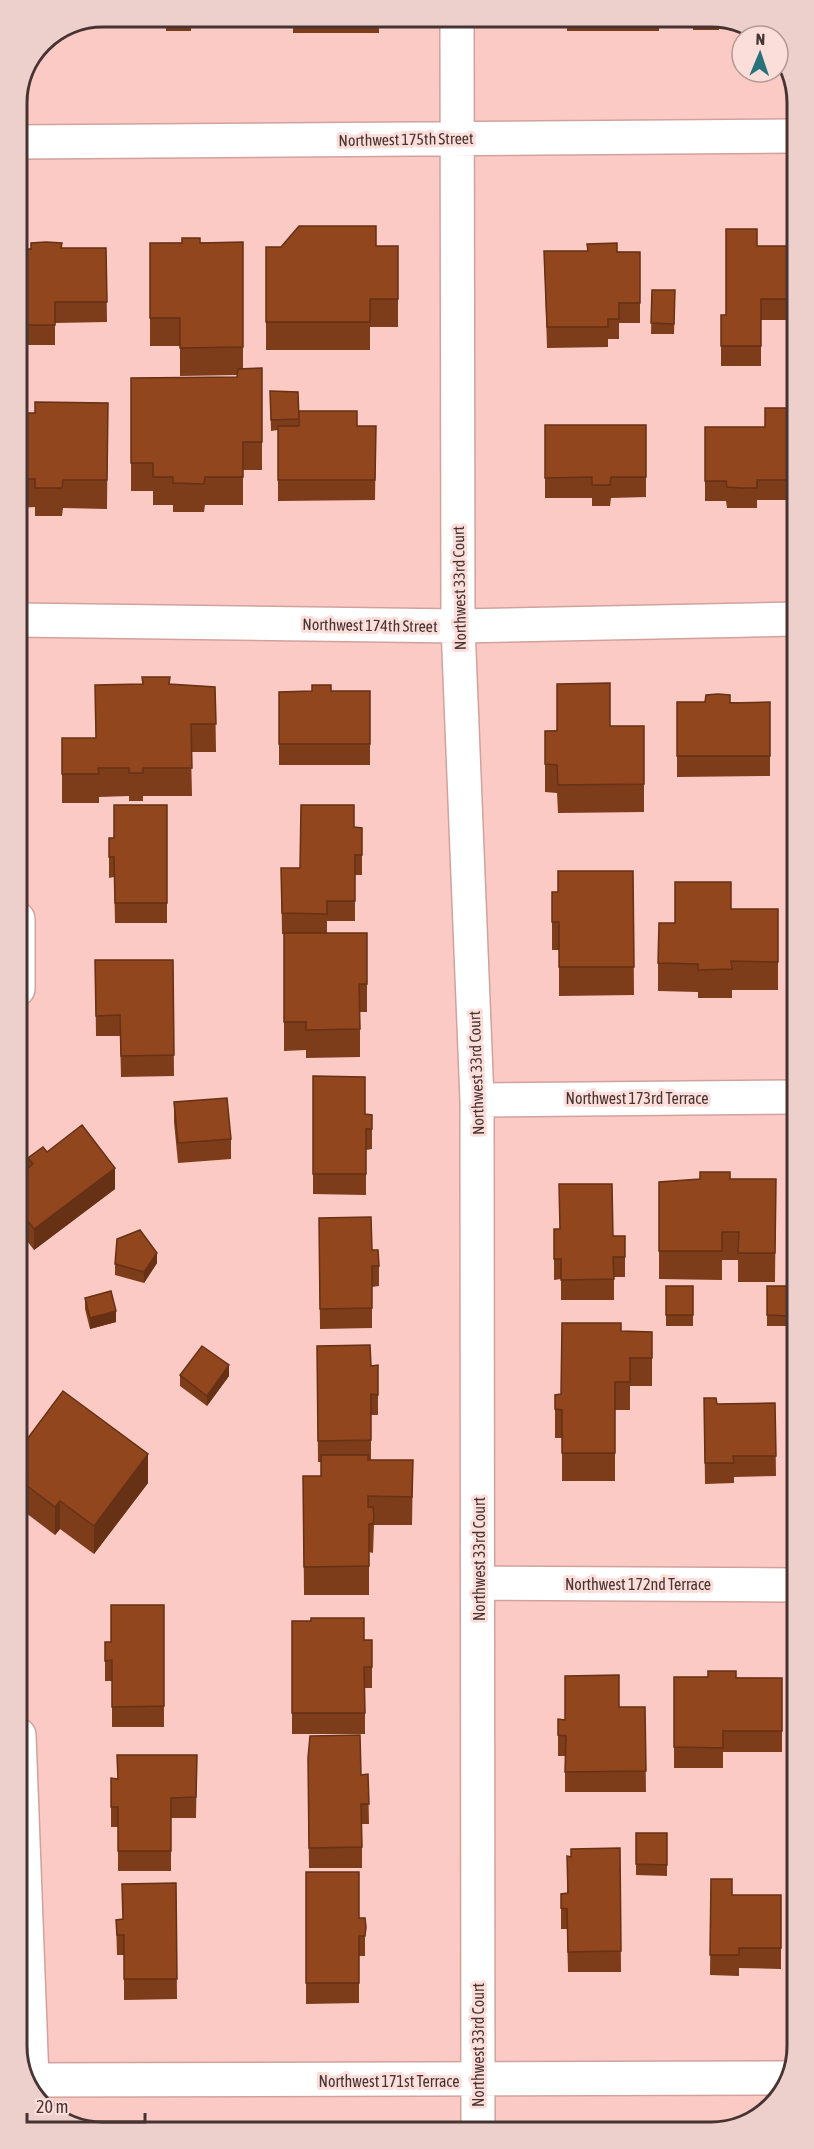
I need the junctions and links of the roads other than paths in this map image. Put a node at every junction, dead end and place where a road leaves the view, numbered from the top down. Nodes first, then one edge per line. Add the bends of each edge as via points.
1 (457, 27) edge
2 (787, 136) edge
3 (457, 138) junction
4 (27, 142) edge
5 (787, 619) edge
6 (27, 620) edge
7 (458, 626) junction
8 (787, 1097) edge
9 (477, 1100) junction
10 (479, 1583) junction
11 (787, 1585) edge
12 (27, 2011) edge
13 (28, 2058) edge
14 (780, 2078) edge
15 (36, 2080) edge
16 (477, 2081) junction
17 (478, 2122) edge

1 - 3 street, Northwest 33rd Court
2 - 3 street, Northwest 175th Street
3 - 4 street, Northwest 175th Street
3 - 7 street, Northwest 33rd Court
5 - 7 street, Northwest 174th Street
6 - 7 street, Northwest 174th Street
7 - 9 street, Northwest 33rd Court
8 - 9 street, Northwest 173rd Terrace
9 - 10 street, Northwest 33rd Court
10 - 11 street, Northwest 172nd Terrace
10 - 16 street, Northwest 33rd Court
12 - 13 street
14 - 16 street, Northwest 171st Terrace
15 - 16 street, Northwest 171st Terrace
16 - 17 street, Northwest 33rd Court

